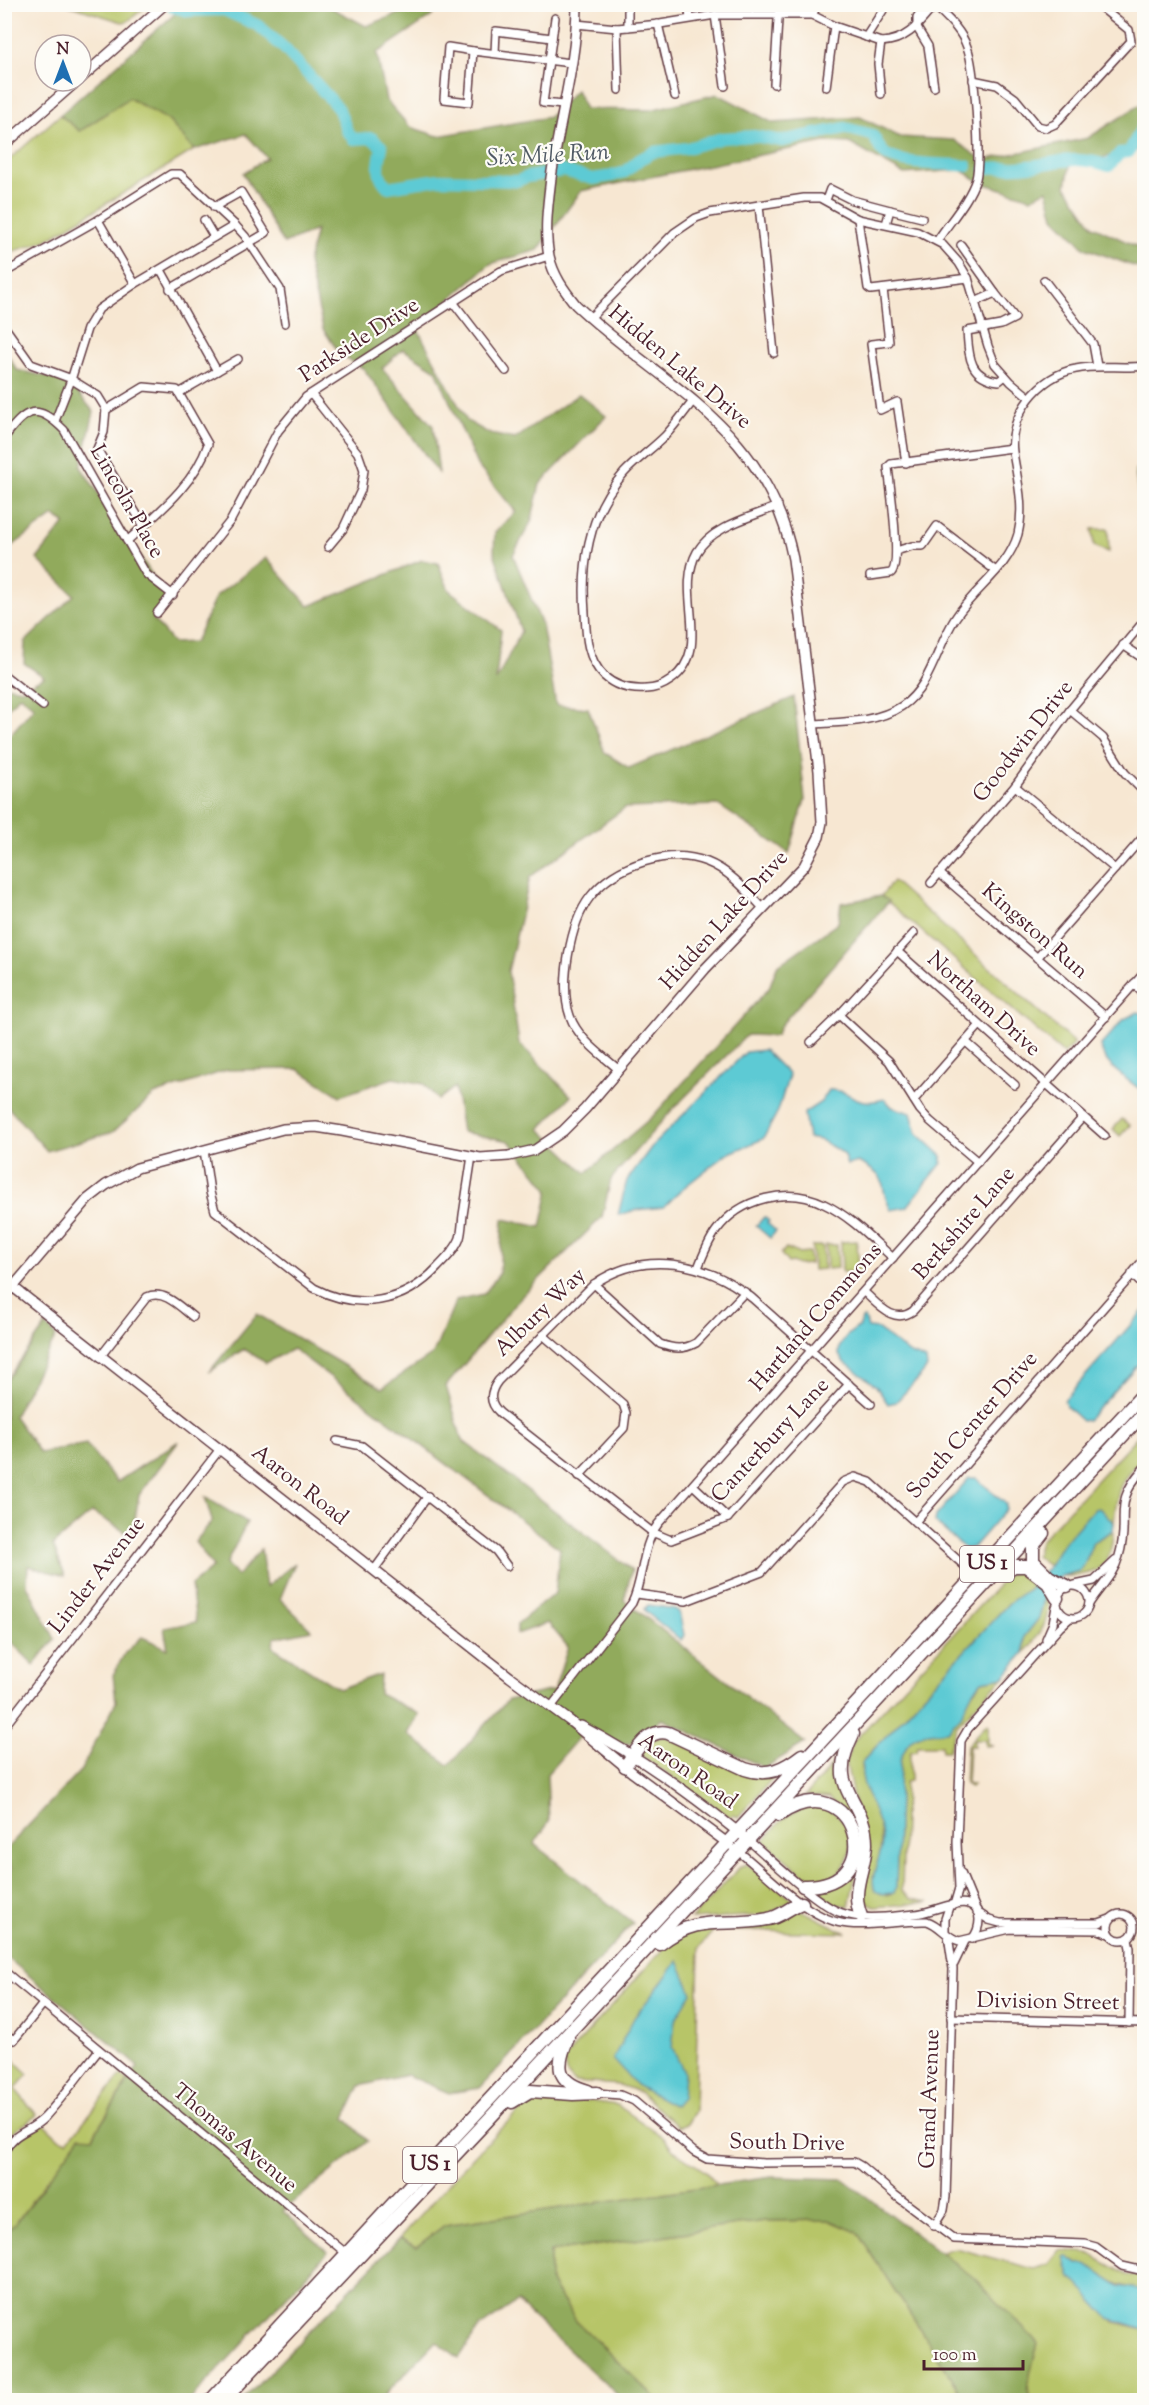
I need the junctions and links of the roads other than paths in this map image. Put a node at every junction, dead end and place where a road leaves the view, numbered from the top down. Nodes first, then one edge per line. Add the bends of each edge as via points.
1 (165, 4) edge
2 (578, 4) edge
3 (628, 4) edge
4 (688, 4) edge
5 (737, 4) edge
6 (779, 4) edge
7 (887, 4) edge
8 (926, 4) edge
9 (1097, 4) edge
10 (815, 5) edge
11 (934, 5) edge
12 (778, 13) junction
13 (736, 14) junction
14 (715, 15) junction
15 (812, 15) junction
16 (555, 18) dead end
17 (690, 18) junction
18 (576, 24) junction
19 (658, 24) junction
20 (834, 26) junction
21 (628, 27) junction
22 (617, 28) junction
23 (917, 28) junction
24 (866, 37) junction
25 (552, 38) junction
26 (881, 42) junction
27 (473, 51) junction
28 (495, 53) junction
29 (549, 60) junction
30 (571, 63) junction
31 (93, 67) edge
32 (973, 80) junction
33 (774, 84) dead end
34 (725, 86) dead end
35 (826, 87) dead end
36 (934, 87) dead end
37 (619, 90) dead end
38 (63, 93) edge
39 (881, 94) dead end
40 (675, 96) dead end
41 (563, 105) junction
42 (4, 145) edge
43 (826, 200) junction
44 (759, 205) junction
45 (214, 207) junction
46 (890, 210) junction
47 (922, 218) dead end
48 (858, 219) junction
49 (98, 220) junction
50 (204, 220) dead end
51 (886, 224) junction
52 (235, 225) junction
53 (214, 237) junction
54 (937, 241) junction
55 (250, 243) junction
56 (961, 245) dead end
57 (549, 256) junction
58 (160, 270) junction
59 (4, 273) edge
60 (968, 278) junction
61 (1044, 279) dead end
62 (135, 284) junction
63 (170, 289) junction
64 (883, 289) junction
65 (995, 293) junction
66 (453, 302) junction
67 (975, 302) junction
68 (590, 318) junction
69 (285, 323) dead end
70 (4, 326) edge
71 (983, 329) junction
72 (774, 353) dead end
73 (238, 359) dead end
74 (1097, 366) junction
75 (1144, 366) edge
76 (217, 371) junction
77 (506, 371) dead end
78 (1005, 376) junction
79 (71, 380) junction
80 (179, 393) junction
81 (311, 394) junction
82 (1029, 398) junction
83 (693, 401) junction
84 (106, 410) junction
85 (55, 421) junction
86 (4, 438) edge
87 (1012, 448) junction
88 (906, 463) junction
89 (778, 506) junction
90 (144, 526) junction
91 (128, 541) junction
92 (328, 547) dead end
93 (896, 551) junction
94 (996, 571) junction
95 (870, 576) dead end
96 (173, 595) junction
97 (157, 613) dead end
98 (1144, 621) edge
99 (1123, 645) junction
100 (1144, 659) edge
101 (4, 675) edge
102 (43, 706) dead end
103 (1070, 710) junction
104 (813, 724) junction
105 (1016, 786) junction
106 (1144, 792) edge
107 (1144, 836) edge
108 (1115, 869) junction
109 (939, 873) junction
110 (931, 883) dead end
111 (764, 908) junction
112 (914, 933) dead end
113 (897, 951) junction
114 (1037, 958) junction
115 (1144, 973) edge
116 (1135, 984) junction
117 (1144, 993) edge
118 (839, 1015) junction
119 (1106, 1017) junction
120 (980, 1026) junction
121 (811, 1042) dead end
122 (966, 1042) junction
123 (619, 1070) junction
124 (1046, 1084) junction
125 (1015, 1085) dead end
126 (914, 1100) junction
127 (1083, 1117) junction
128 (1105, 1136) dead end
129 (204, 1150) junction
130 (472, 1156) junction
131 (978, 1162) junction
132 (893, 1258) junction
133 (1144, 1261) edge
134 (698, 1268) junction
135 (1133, 1274) junction
136 (4, 1281) edge
137 (594, 1284) junction
138 (1144, 1285) edge
139 (13, 1287) junction
140 (744, 1292) junction
141 (864, 1292) junction
142 (4, 1298) edge
143 (193, 1317) dead end
144 (543, 1335) junction
145 (811, 1351) junction
146 (100, 1357) junction
147 (849, 1384) junction
148 (1144, 1394) edge
149 (871, 1404) dead end
150 (1144, 1413) edge
151 (337, 1441) dead end
152 (220, 1449) junction
153 (1144, 1468) edge
154 (579, 1476) junction
155 (1081, 1481) junction
156 (693, 1485) junction
157 (428, 1496) junction
158 (728, 1518) junction
159 (915, 1522) junction
160 (652, 1532) junction
161 (1119, 1557) junction
162 (507, 1566) dead end
163 (1035, 1568) junction
164 (374, 1570) junction
165 (976, 1576) junction
166 (991, 1579) junction
167 (1062, 1585) junction
168 (637, 1594) junction
169 (1057, 1601) junction
170 (1089, 1604) junction
171 (1070, 1618) junction
172 (1041, 1649) junction
173 (551, 1707) junction
174 (860, 1721) junction
175 (4, 1727) edge
176 (829, 1734) junction
177 (628, 1761) junction
178 (758, 1830) junction
179 (738, 1832) junction
180 (748, 1840) junction
181 (728, 1843) junction
182 (738, 1851) junction
183 (958, 1868) junction
184 (803, 1886) junction
185 (802, 1903) junction
186 (952, 1906) junction
187 (976, 1911) junction
188 (861, 1916) junction
189 (1110, 1919) junction
190 (947, 1934) junction
191 (1109, 1934) junction
192 (1128, 1938) junction
193 (968, 1940) junction
194 (631, 1967) junction
195 (953, 1969) junction
196 (4, 1971) edge
197 (43, 2004) junction
198 (951, 2018) junction
199 (1129, 2023) junction
200 (1144, 2023) edge
201 (572, 2030) junction
202 (4, 2033) edge
203 (99, 2050) junction
204 (597, 2093) junction
205 (487, 2121) junction
206 (4, 2154) edge
207 (934, 2226) junction
208 (347, 2254) junction
209 (1144, 2271) edge
210 (211, 2400) edge
211 (224, 2400) edge

1 - 31 street
2 - 18 street, Hidden Lake Drive
3 - 21 street
4 - 17 street
5 - 13 street
6 - 12 street
7 - 24 street
8 - 23 street via 917,17
9 - 32 street via 1129,30 1131,41 1055,124 1038,126 1006,91
10 - 15 street
11 - 23 street
11 - 32 street via 956,26 967,46
12 - 13 street
12 - 15 street
12 - 33 street
13 - 14 street
14 - 17 street
14 - 34 street
15 - 20 street
16 - 25 street
17 - 19 street
18 - 22 street
18 - 30 street, Hidden Lake Drive
19 - 21 street
19 - 40 street
20 - 24 street
20 - 35 street
21 - 22 street
22 - 37 street
23 - 26 street via 897,40
23 - 36 street via 928,46
24 - 26 street
25 - 28 street via 496,31
25 - 29 street
26 - 39 street
27 - 27 street via 448,47 444,99 468,102
27 - 28 street
28 - 29 street
29 - 30 street
29 - 41 street via 543,103
30 - 41 street, Hidden Lake Drive
32 - 54 street via 978,161 975,181
38 - 42 street
41 - 57 street, Hidden Lake Drive via 550,187
43 - 44 street via 813,197
43 - 46 street via 830,189 852,200
43 - 48 street
44 - 68 street via 710,213 685,225
44 - 72 street
45 - 49 street via 180,174 171,174
45 - 52 street
45 - 55 street via 241,192 266,233
46 - 47 street
46 - 51 street
48 - 51 street
48 - 64 street via 868,288
49 - 59 street
49 - 62 street
50 - 53 street
51 - 54 street
52 - 53 street
52 - 55 street
53 - 58 street
54 - 60 street via 951,253
55 - 63 street
55 - 69 street via 280,289
56 - 65 street
57 - 66 street, Parkside Drive via 501,271
57 - 68 street, Hidden Lake Drive via 564,289
58 - 62 street
58 - 63 street
60 - 64 street
60 - 67 street
61 - 74 street via 1094,344
62 - 79 street via 93,317
63 - 76 street
64 - 88 street via 889,342 872,344 880,410 897,402
65 - 67 street
65 - 71 street via 1015,318
66 - 77 street
66 - 81 street, Parkside Drive
67 - 71 street
68 - 83 street, Hidden Lake Drive
70 - 79 street via 32,364
71 - 78 street via 996,364
71 - 78 street via 967,330 970,362 991,380 999,381
73 - 76 street
74 - 75 street
74 - 82 street via 1059,374
76 - 80 street
78 - 82 street
79 - 84 street via 98,396
79 - 85 street
80 - 84 street via 144,387
80 - 90 street via 208,444 202,463
81 - 92 street via 358,453 364,470 361,490 343,529
81 - 96 street, Parkside Drive via 278,431 231,520
82 - 87 street via 1017,421
83 - 89 street, Hidden Lake Drive via 746,453
83 - 89 street via 663,438 612,488 589,538 583,581 586,639 603,674 612,682 638,690 666,684 677,676 693,643 688,583 697,551 712,536
84 - 90 street via 97,449
85 - 86 street via 42,412 29,412 20,417
85 - 91 street, Lincoln Place via 64,430
87 - 88 street
87 - 94 street via 1020,493 1020,524
88 - 93 street via 888,467
89 - 104 street, Hidden Lake Drive via 793,559
90 - 91 street
91 - 96 street, Lincoln Place via 146,574
93 - 94 street via 923,546 938,526
93 - 95 street via 894,572
94 - 104 street via 956,617 908,702 875,718
96 - 97 street, Parkside Drive
98 - 99 street, Goodwin Drive
99 - 100 street
99 - 103 street, Goodwin Drive
101 - 102 street
103 - 105 street, Goodwin Drive
103 - 106 street via 1103,738 1125,773
104 - 111 street, Hidden Lake Drive via 822,822 819,837 804,866
105 - 108 street
105 - 109 street, Goodwin Drive
107 - 108 street
108 - 114 street
109 - 110 street, Goodwin Drive
109 - 114 street, Kingston Run
111 - 123 street, Hidden Lake Drive via 705,969
111 - 123 street via 729,873 705,861 672,857 642,863 612,876 590,897 575,927 564,984 570,1016 581,1035
112 - 113 street
113 - 118 street
113 - 120 street, Northam Drive
114 - 119 street, Kingston Run
115 - 116 street, Hartland Commons
116 - 117 street
116 - 119 street, Hartland Commons
118 - 121 street
118 - 126 street via 889,1061
119 - 124 street, Hartland Commons
120 - 122 street
120 - 124 street, Northam Drive
122 - 125 street
122 - 126 street
123 - 130 street, Hidden Lake Drive via 563,1131 535,1149 509,1156
124 - 127 street, Northam Drive
124 - 131 street, Hartland Commons
126 - 131 street via 930,1121
127 - 128 street, Northam Drive
127 - 141 street, Berkshire Lane via 913,1311 892,1315
129 - 130 street, Hidden Lake Drive via 283,1129 316,1127
129 - 130 street via 215,1211 314,1288 329,1296 373,1302 411,1290 447,1258 459,1239
129 - 139 street, Hidden Lake Drive via 137,1168 106,1185 88,1199
131 - 132 street, Hartland Commons
132 - 134 street via 855,1224 826,1205 810,1198 778,1197 751,1203 722,1224
132 - 141 street, Hartland Commons
133 - 135 street, South Center Drive
134 - 137 street, Albury Way via 645,1265 614,1273
134 - 140 street, Albury Way
135 - 138 street
135 - 159 street, South Center Drive
136 - 139 street, Aaron Road
137 - 140 street via 660,1344 672,1348 696,1343
137 - 144 street, Albury Way
139 - 142 street
139 - 146 street, Aaron Road
140 - 145 street, Albury Way
141 - 145 street, Hartland Commons
143 - 146 street via 164,1296 147,1297
144 - 154 street via 623,1404 626,1413 624,1428
144 - 154 street, Albury Way via 498,1381 491,1393 492,1404
145 - 147 street, Albury Way
145 - 156 street, Hartland Commons
146 - 152 street, Aaron Road
147 - 149 street, Albury Way
147 - 158 street, Canterbury Lane
148 - 165 highway, US 1
150 - 155 highway, US 1
151 - 157 street via 362,1446
152 - 164 street, Aaron Road
152 - 175 street, Linder Avenue
153 - 161 street via 1124,1498
154 - 160 street, Albury Way
155 - 163 highway via 1033,1546
155 - 166 highway, US 1
156 - 158 street
156 - 160 street, Hartland Commons
157 - 162 street via 496,1551
157 - 164 street
158 - 160 street, Canterbury Lane via 671,1540
159 - 165 street
159 - 168 street, South Center Drive via 870,1482 851,1477 837,1487 762,1572 686,1600
160 - 168 street, Hartland Commons
161 - 167 street via 1094,1581
161 - 170 street
163 - 166 highway via 1020,1565
163 - 167 highway
164 - 173 street, Aaron Road
165 - 176 highway, US 1
166 - 174 highway, US 1
167 - 169 highway
167 - 170 street via 1084,1590
168 - 173 street, Hartland Commons
169 - 171 street via 1061,1614
169 - 172 street via 1053,1623
170 - 171 street via 1083,1614
171 - 172 street
172 - 183 street via 961,1741
173 - 177 street, Aaron Road
174 - 178 highway, US 1
174 - 188 highway via 845,1751 842,1767 865,1838 856,1893
176 - 177 highway via 786,1767 767,1773 745,1769 661,1732 650,1735
176 - 179 highway, US 1
177 - 179 street, Aaron Road via 696,1799
177 - 181 street, Aaron Road
178 - 180 highway, US 1
178 - 184 highway via 791,1807 809,1801 831,1805 849,1821 856,1842 847,1869 828,1883
179 - 180 street, Aaron Road
179 - 181 highway, US 1
180 - 182 highway, US 1
180 - 184 street
181 - 182 street, Aaron Road
181 - 208 highway, US 1
182 - 185 street
182 - 194 highway, US 1
183 - 186 street via 959,1891
183 - 187 street
184 - 188 street via 834,1910
185 - 190 street via 818,1915 844,1924 927,1921
185 - 194 highway via 768,1920 690,1926 666,1938
186 - 187 street via 967,1904
186 - 188 street via 915,1914
186 - 190 street via 945,1919
187 - 189 street via 1000,1923 1099,1923
187 - 193 street via 979,1927
189 - 191 street
189 - 192 street via 1120,1914 1130,1917 1133,1929
190 - 193 street via 953,1939
190 - 195 street, Grand Avenue
191 - 192 street via 1119,1940
191 - 193 street via 1099,1930 1022,1928
192 - 199 street
193 - 195 street, Grand Avenue via 957,1953
194 - 201 highway, US 1
195 - 198 street, Grand Avenue
196 - 197 street, Thomas Avenue
197 - 202 street via 14,2040
197 - 203 street, Thomas Avenue
198 - 199 street, Division Street
198 - 207 street, Grand Avenue via 946,2197 944,2210
199 - 200 street, Division Street
201 - 204 highway via 561,2056 561,2073 572,2085
201 - 205 highway, US 1
203 - 206 street via 43,2119 15,2136
203 - 208 street, Thomas Avenue
204 - 205 highway via 530,2091
204 - 207 street, South Drive via 634,2101 707,2159 858,2164
205 - 211 highway, US 1
207 - 209 street, South Drive via 959,2240 1090,2245 1122,2266
208 - 210 highway, US 1

